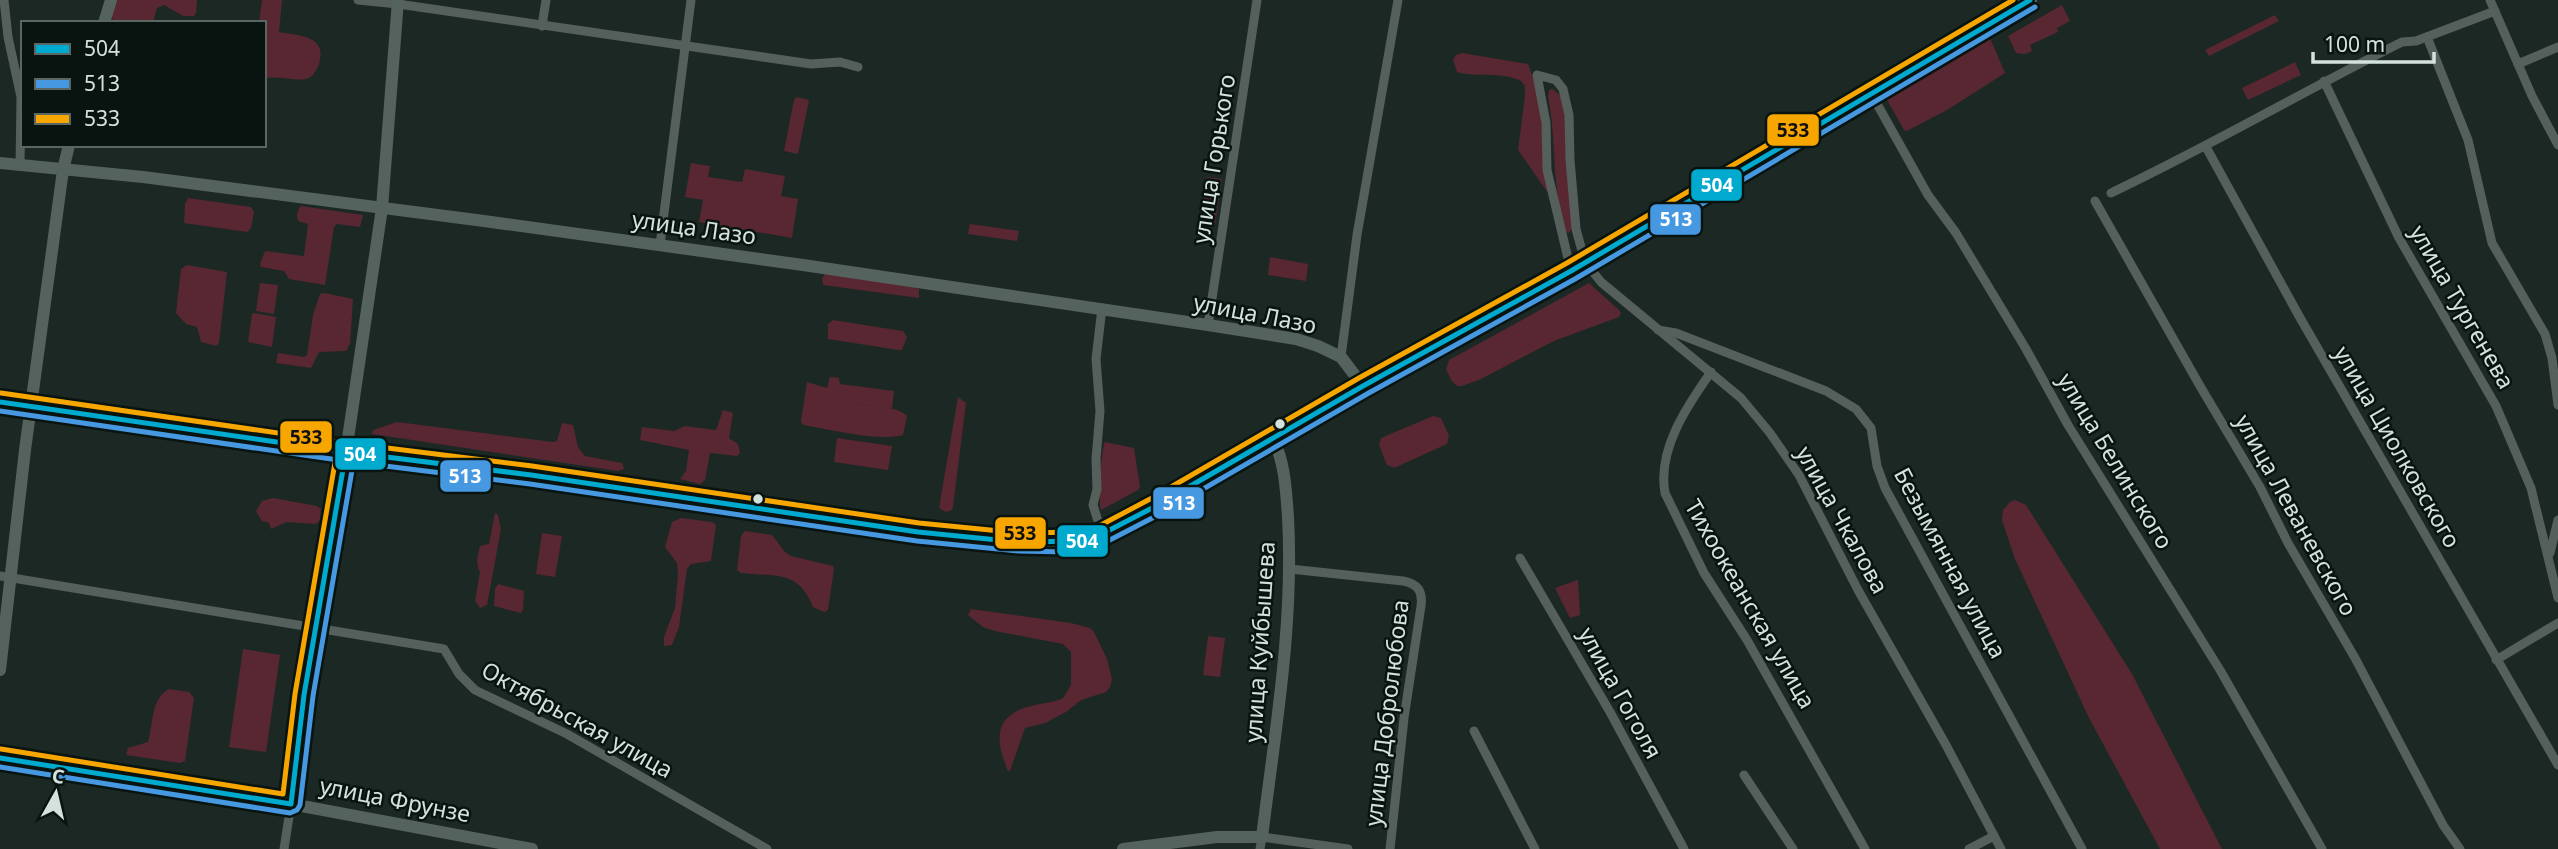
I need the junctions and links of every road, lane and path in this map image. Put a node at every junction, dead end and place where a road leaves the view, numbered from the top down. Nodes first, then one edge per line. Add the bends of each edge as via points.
1 (4, 0) edge
2 (111, 0) edge
3 (358, 0) edge
4 (545, 0) edge
5 (691, 0) edge
6 (1257, 0) edge
7 (1398, 0) edge
8 (2030, 0) edge
9 (2490, 0) edge
10 (398, 2) edge
11 (2495, 11) junction
12 (105, 21) edge
13 (542, 26) junction
14 (2427, 37) junction
15 (686, 45) junction
16 (2558, 47) edge
17 (2518, 64) junction
18 (858, 67) dead end
19 (2324, 81) junction
20 (1872, 95) junction
21 (2558, 145) edge
22 (69, 147) edge
23 (2206, 147) junction
24 (0, 163) edge
25 (20, 166) junction
26 (63, 170) junction
27 (2111, 193) dead end
28 (2095, 201) dead end
29 (382, 208) junction
30 (660, 245) junction
31 (1585, 262) junction
32 (1571, 271) junction
33 (1102, 308) junction
34 (1208, 325) junction
35 (1657, 329) junction
36 (1341, 357) junction
37 (1710, 372) junction
38 (1363, 386) junction
39 (0, 401) edge
40 (2558, 405) edge
41 (31, 406) junction
42 (1273, 439) junction
43 (346, 452) junction
44 (2558, 520) edge
45 (1102, 534) junction
46 (1520, 558) dead end
47 (2549, 558) junction
48 (1290, 569) junction
49 (6, 577) edge
50 (2558, 598) edge
51 (2558, 623) edge
52 (316, 628) junction
53 (2496, 660) junction
54 (0, 670) edge
55 (1474, 731) dead end
56 (0, 758) edge
57 (2558, 765) edge
58 (1744, 775) dead end
59 (291, 804) junction
60 (1994, 836) junction
61 (1261, 843) edge
62 (1330, 848) edge
63 (284, 849) edge
64 (532, 849) edge
65 (767, 849) edge
66 (1123, 849) edge
67 (1348, 849) edge
68 (1390, 849) edge
69 (1535, 849) edge
70 (1684, 849) edge
71 (1793, 849) edge
72 (1865, 849) edge
73 (1969, 849) edge
74 (2001, 849) edge
75 (2082, 849) edge
76 (2322, 849) edge
77 (2459, 849) edge

1 - 25 street via 21,97
2 - 12 main road
3 - 10 street
4 - 13 street
5 - 15 street
6 - 34 street, улица Горького
7 - 36 street
8 - 20 main road
9 - 11 street
10 - 13 street
10 - 29 main road
11 - 14 street
11 - 17 street
13 - 15 street
14 - 19 street via 2402,42
14 - 40 street via 2468,140 2492,243 2545,334
15 - 18 street
15 - 30 street
16 - 17 street
17 - 21 street
19 - 23 street
19 - 47 street, улица Тургенева via 2399,238 2496,406 2531,488
20 - 31 main road
20 - 76 street, улица Белинского via 1928,195 2220,670
22 - 26 main road
23 - 27 street
23 - 53 street, улица Циолковского
24 - 25 main road, улица Лазо
25 - 26 main road, улица Лазо
26 - 29 main road, улица Лазо
26 - 41 main road
28 - 77 street, улица Леваневского via 2260,487
29 - 30 main road, улица Лазо
29 - 43 main road
30 - 33 main road, улица Лазо
31 - 32 main road
31 - 32 street via 1576,229 1569,115 1563,89 1556,80 1537,75 1548,170
31 - 35 street, улица Чкалова via 1601,282
32 - 38 main road
33 - 34 main road, улица Лазо
33 - 45 street via 1096,359 1100,411 1093,505
34 - 36 main road, улица Лазо via 1296,340
35 - 37 street, улица Чкалова
35 - 75 street, Безымянная улица via 1826,391 1862,416 1873,434 1885,488
36 - 38 main road, улица Лазо
37 - 60 street, улица Чкалова via 1756,415 1799,475
37 - 72 street, Тихоокеанская улица via 1675,434 1664,464 1665,493 1704,573 1766,672
38 - 42 main road
39 - 41 main road
41 - 43 main road
41 - 49 main road
42 - 45 main road
42 - 48 main road, улица Куйбышева via 1280,453 1287,502
43 - 45 main road via 958,536 1066,543
43 - 52 main road
44 - 47 street
46 - 70 street, улица Гоголя
47 - 50 street, улица Тургенева
48 - 61 main road, улица Куйбышева
48 - 68 street, улица Добролюбова via 1403,581 1421,591
49 - 52 street, Октябрьская улица
49 - 54 main road
51 - 53 street
52 - 59 main road
52 - 65 street, Октябрьская улица via 444,649 475,690 567,734
53 - 57 street, улица Циолковского
55 - 69 street
56 - 59 main road, улица Фрунзе
58 - 71 street
59 - 63 street
59 - 64 main road, улица Фрунзе
60 - 73 street
60 - 74 street, улица Чкалова
61 - 62 street
61 - 66 main road via 1217,837
62 - 67 street

